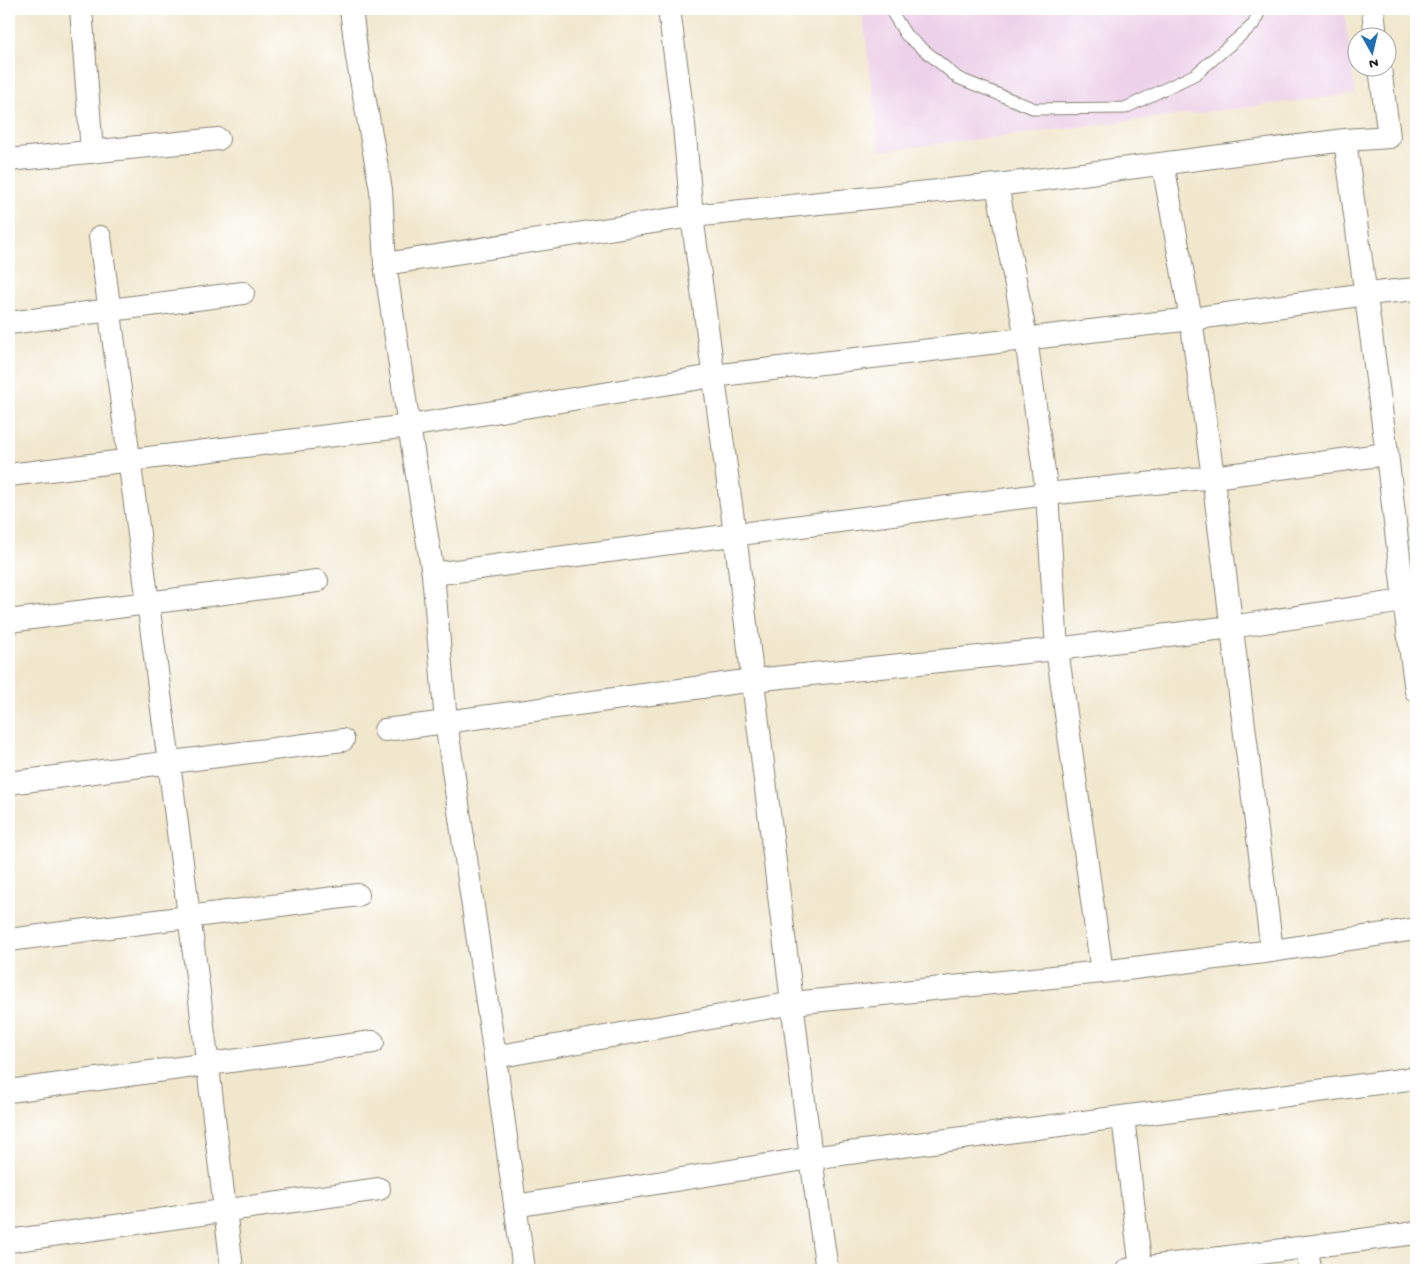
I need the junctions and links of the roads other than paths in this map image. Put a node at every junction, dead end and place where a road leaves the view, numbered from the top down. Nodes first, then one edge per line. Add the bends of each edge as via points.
1 (81, 9) edge
2 (351, 9) edge
3 (669, 9) edge
4 (890, 9) edge
5 (1261, 9) edge
6 (1373, 9) edge
7 (1375, 28) edge
8 (1381, 78) edge
9 (218, 139) dead end
10 (1345, 140) junction
11 (92, 152) junction
12 (9, 160) edge
13 (1163, 164) junction
14 (997, 185) junction
15 (692, 216) junction
16 (100, 237) dead end
17 (386, 264) junction
18 (1416, 288) edge
19 (243, 293) dead end
20 (1366, 294) junction
21 (109, 310) junction
22 (1191, 319) junction
23 (9, 323) edge
24 (1026, 338) junction
25 (714, 376) junction
26 (409, 426) junction
27 (1387, 454) junction
28 (129, 460) junction
29 (9, 475) edge
30 (1213, 477) junction
31 (1048, 494) junction
32 (735, 534) junction
33 (433, 574) junction
34 (317, 581) dead end
35 (1410, 600) edge
36 (148, 603) junction
37 (9, 621) edge
38 (1231, 627) junction
39 (1056, 649) junction
40 (753, 680) junction
41 (1416, 691) edge
42 (446, 722) junction
43 (385, 730) dead end
44 (343, 740) dead end
45 (169, 762) junction
46 (9, 783) edge
47 (358, 895) dead end
48 (189, 916) junction
49 (1416, 929) edge
50 (9, 940) edge
51 (1272, 951) junction
52 (1102, 972) junction
53 (793, 1003) junction
54 (373, 1042) dead end
55 (495, 1057) junction
56 (207, 1065) junction
57 (1416, 1078) edge
58 (9, 1092) edge
59 (1123, 1118) junction
60 (811, 1158) junction
61 (379, 1190) dead end
62 (515, 1206) junction
63 (225, 1211) junction
64 (1416, 1233) edge
65 (9, 1241) edge
66 (1307, 1247) junction
67 (232, 1268) dead end
68 (524, 1270) edge
69 (826, 1270) edge
70 (1137, 1270) edge
71 (1310, 1270) edge

1 - 11 street
2 - 17 street via 382,190
3 - 15 street
4 - 5 lane via 906,35 958,78 1035,109 1125,108 1196,74 1253,25
6 - 7 street
8 - 10 street via 1389,137
9 - 11 street
10 - 13 street
10 - 20 street
11 - 12 street
13 - 14 street
13 - 22 street
14 - 15 street
14 - 24 street
15 - 17 street
15 - 25 street
16 - 21 street
17 - 26 street
18 - 20 street
19 - 21 street
20 - 22 street
20 - 27 street
21 - 23 street
21 - 28 street
22 - 24 street
22 - 30 street
24 - 25 street
24 - 31 street
25 - 26 street
25 - 32 street
26 - 28 street
26 - 33 street
27 - 30 street
27 - 35 street
28 - 29 street
28 - 36 street
30 - 31 street
30 - 38 street
31 - 32 street
31 - 39 street
32 - 33 street
32 - 40 street
33 - 42 street
34 - 36 street
35 - 38 street
35 - 41 street
36 - 37 street
36 - 45 street
38 - 39 street
38 - 51 street
39 - 40 street
39 - 52 street
40 - 42 street
40 - 53 street
42 - 43 street
42 - 55 street
44 - 45 street
45 - 46 street
45 - 48 street
47 - 48 street
48 - 50 street
48 - 56 street
49 - 51 street
51 - 52 street
52 - 53 street
53 - 55 street
53 - 60 street
54 - 56 street
55 - 62 street
56 - 58 street
56 - 63 street
57 - 59 street
59 - 60 street
59 - 70 street
60 - 62 street
60 - 69 street
61 - 63 street
62 - 68 street
63 - 65 street
63 - 67 street
64 - 66 street
66 - 70 street
66 - 71 street

